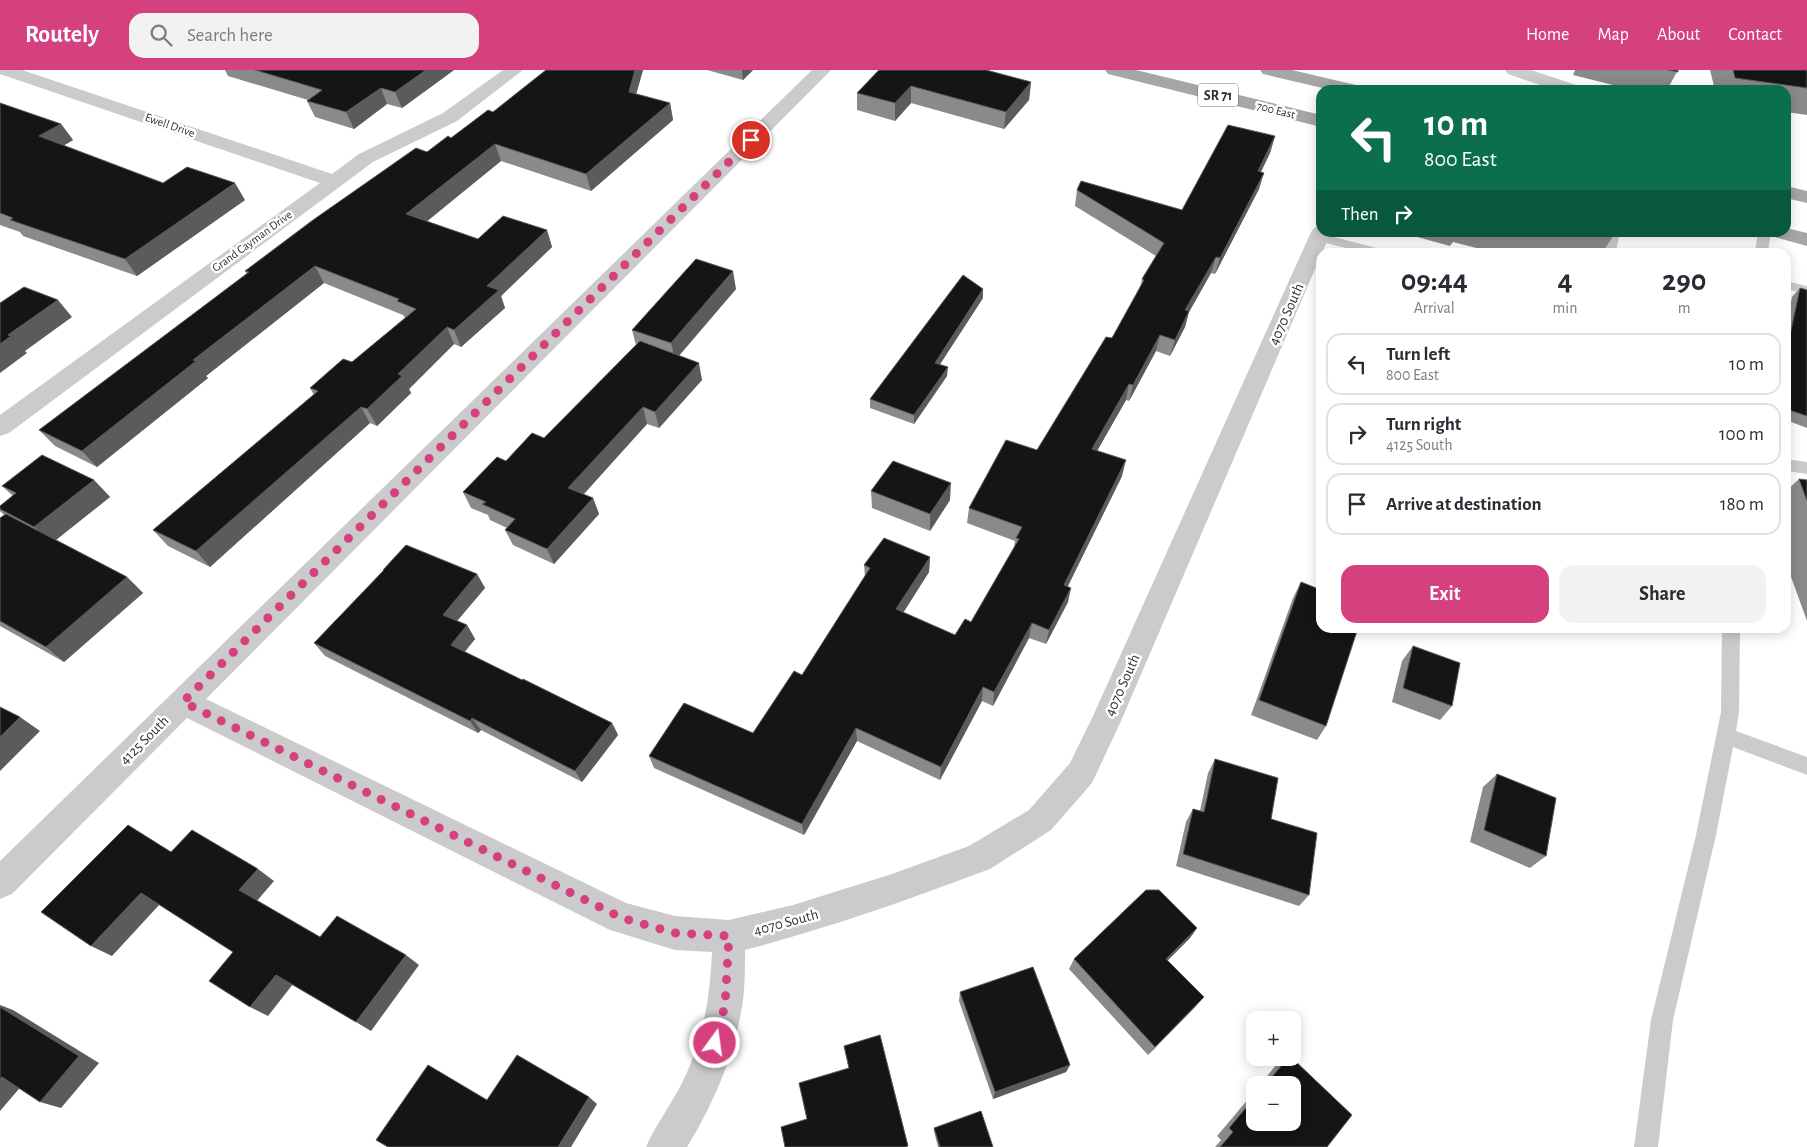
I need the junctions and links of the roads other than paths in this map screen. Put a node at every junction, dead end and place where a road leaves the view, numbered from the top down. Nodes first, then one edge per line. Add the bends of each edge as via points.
1 (5, 70) edge
2 (514, 70) edge
3 (822, 70) edge
4 (1114, 70) edge
5 (1269, 70) edge
6 (1514, 70) edge
7 (1333, 85) edge
8 (1558, 85) edge
9 (1316, 120) edge
10 (334, 180) junction
11 (1791, 193) edge
12 (1807, 197) edge
13 (1791, 236) edge
14 (1319, 237) edge
15 (1326, 237) edge
16 (1807, 240) edge
17 (1361, 248) edge
18 (1791, 287) edge
19 (1807, 290) edge
20 (0, 427) edge
21 (1791, 466) edge
22 (1807, 468) edge
23 (1731, 633) edge
24 (183, 702) junction
25 (1725, 735) junction
26 (1807, 766) edge
27 (0, 883) edge
28 (729, 936) junction
29 (666, 1147) edge
30 (1646, 1147) edge

1 - 10 street, Ewell Drive
2 - 10 street, Grand Cayman Drive via 450,117 366,158
3 - 24 street, 4125 South
4 - 9 main road, 700 East / SR 71
5 - 7 main road
6 - 8 street
10 - 20 street, Grand Cayman Drive
11 - 12 main road
13 - 16 main road
14 - 28 street, 4070 South via 1081,774 1040,820 979,858 793,921
15 - 17 lane
18 - 19 lane
21 - 22 lane
23 - 25 lane via 1730,712
24 - 27 street, 4125 South
24 - 28 street, 4070 South via 622,918 675,933
25 - 26 lane
25 - 30 lane via 1706,835 1662,1020
28 - 29 street via 725,1005 710,1062

